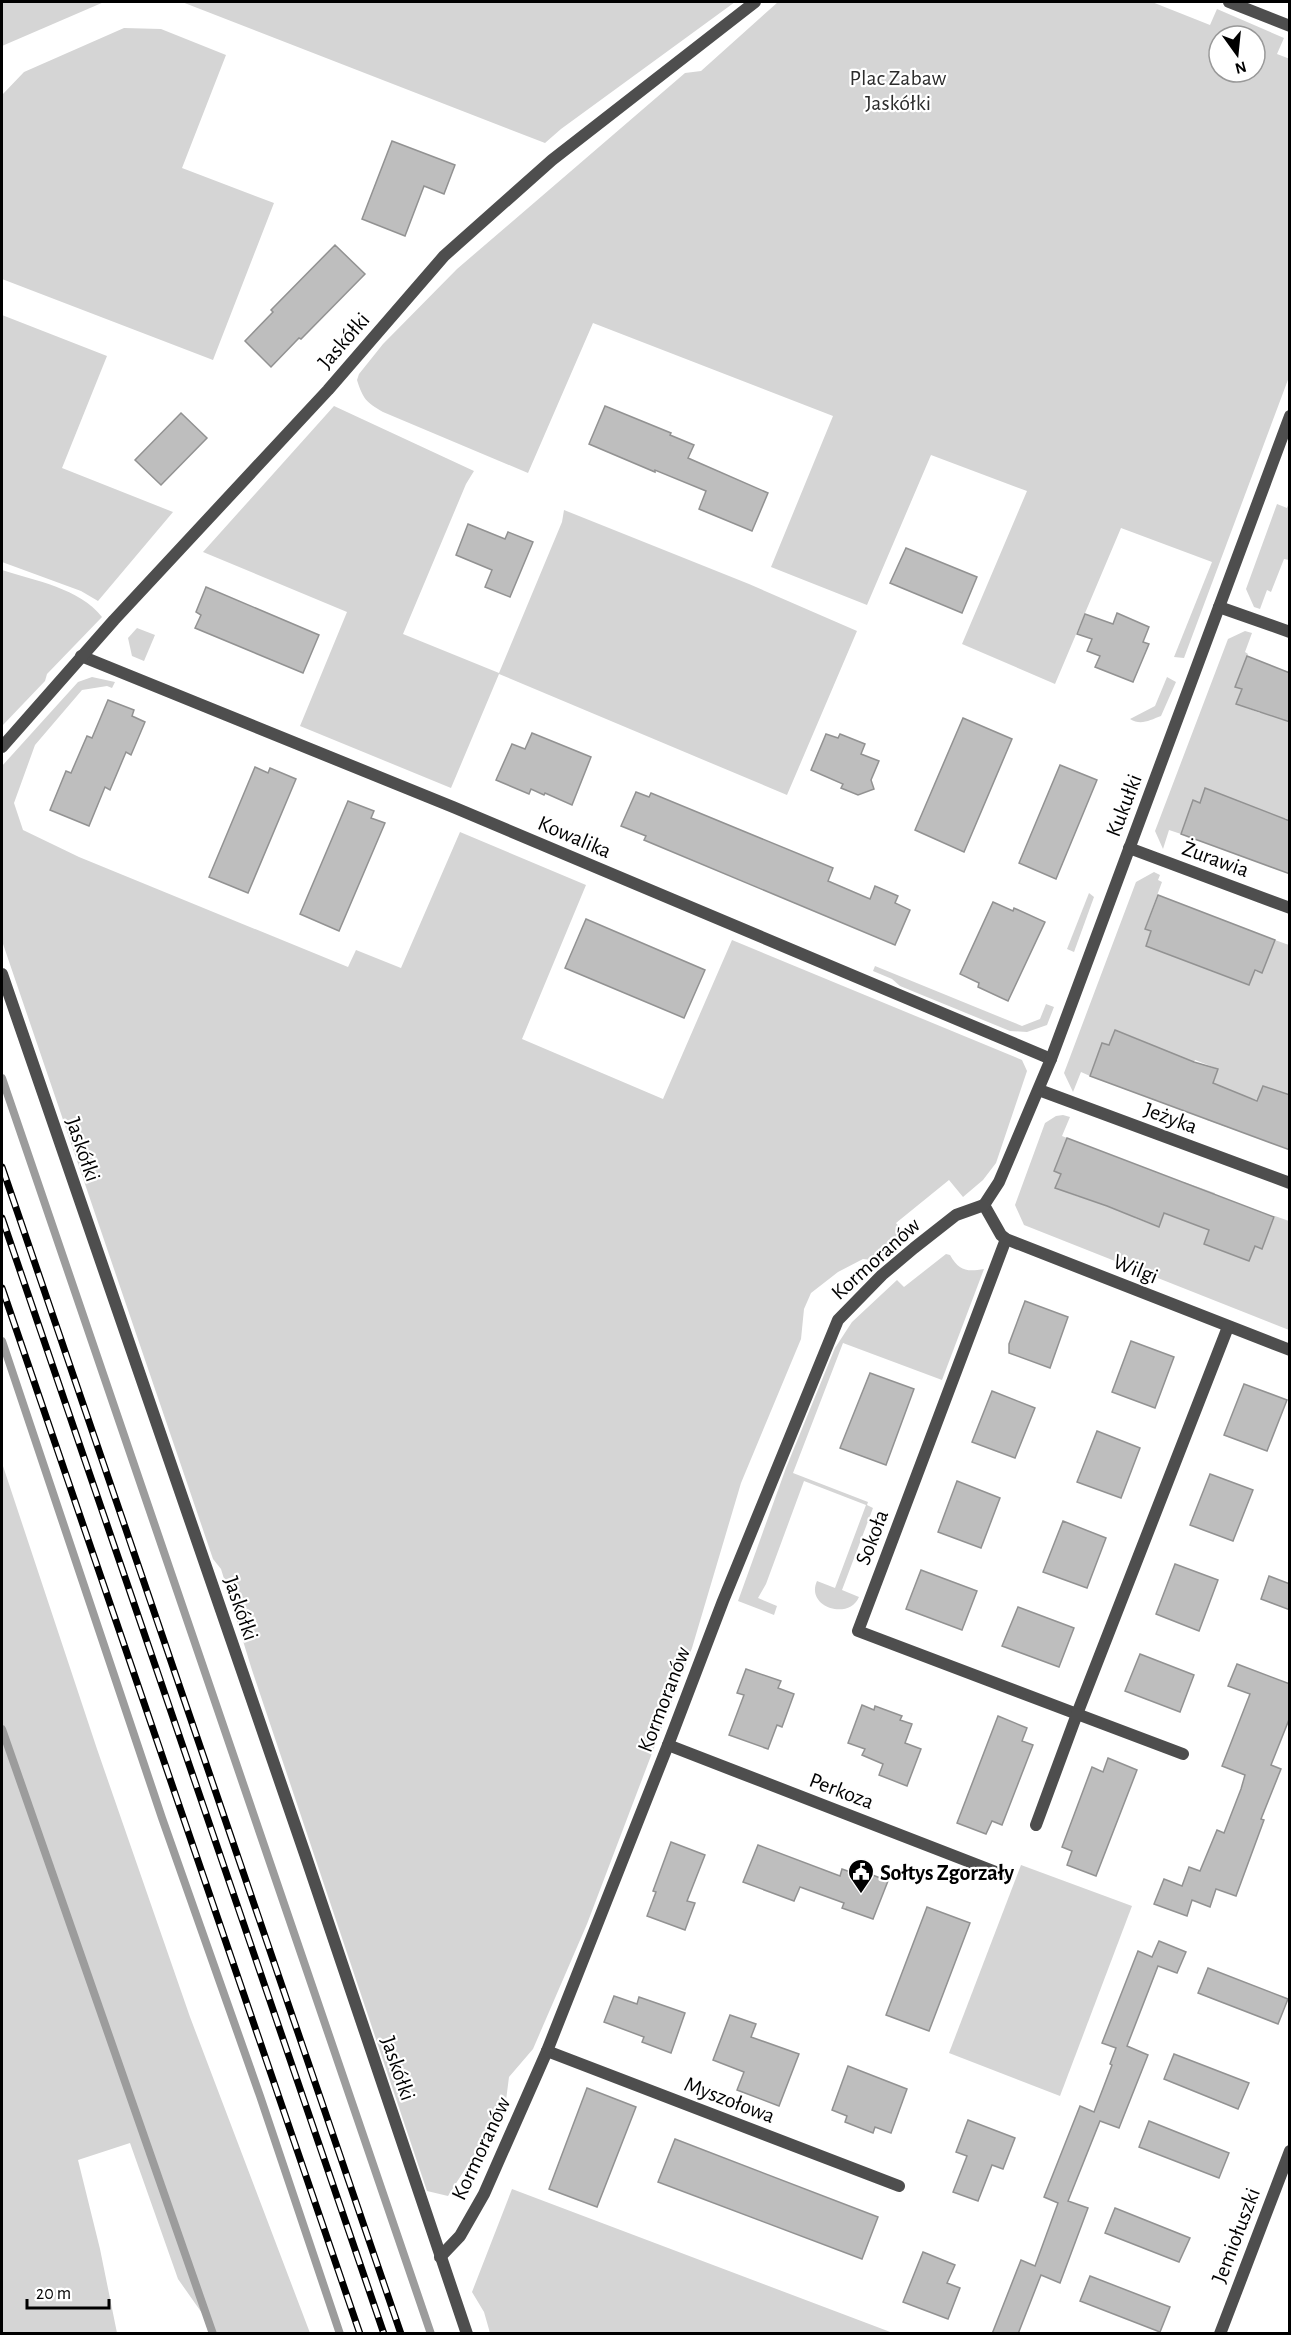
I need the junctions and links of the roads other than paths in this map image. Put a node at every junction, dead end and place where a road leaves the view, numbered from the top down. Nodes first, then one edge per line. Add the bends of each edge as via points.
1 (755, 2) edge
2 (1229, 2) edge
3 (1290, 26) edge
4 (1290, 416) edge
5 (1219, 607) junction
6 (1290, 633) edge
7 (81, 656) junction
8 (2, 747) edge
9 (1129, 848) junction
10 (1290, 908) edge
11 (2, 974) edge
12 (1051, 1059) junction
13 (1039, 1090) junction
14 (1290, 1183) edge
15 (984, 1205) junction
16 (1006, 1239) junction
17 (1228, 1327) junction
18 (1290, 1350) edge
19 (1077, 1714) junction
20 (668, 1745) junction
21 (1184, 1754) dead end
22 (1036, 1825) dead end
23 (1001, 1874) dead end
24 (547, 2051) junction
25 (1290, 2151) edge
26 (899, 2186) dead end
27 (440, 2257) junction
28 (467, 2334) edge
29 (1220, 2334) edge

1 - 7 street, Jaskółki via 552,160 444,256 328,390
2 - 3 street
4 - 5 street, Kukułki
5 - 6 street
5 - 9 street, Kukułki
7 - 8 street, Jaskółki
7 - 12 street, Kowalika via 453,807
9 - 10 street, Żurawia
9 - 12 street, Kukułki
11 - 27 street, Jaskółki
12 - 13 street, Kukułki
13 - 14 street, Jeżyka
13 - 15 street, Kukułki via 999,1182
15 - 16 street
15 - 20 street, Kormoranów via 956,1215 914,1248 838,1320
16 - 17 street, Wilgi
16 - 19 street, Sokoła via 858,1631
17 - 18 street, Wilgi
17 - 19 street
19 - 21 street, Sokoła
19 - 22 street
20 - 23 street, Perkoza
20 - 24 street, Kormoranów
24 - 26 street, Myszołowa
24 - 27 street, Kormoranów via 484,2194 460,2236
25 - 29 street, Jemiołuszki
27 - 28 street, Jaskółki

